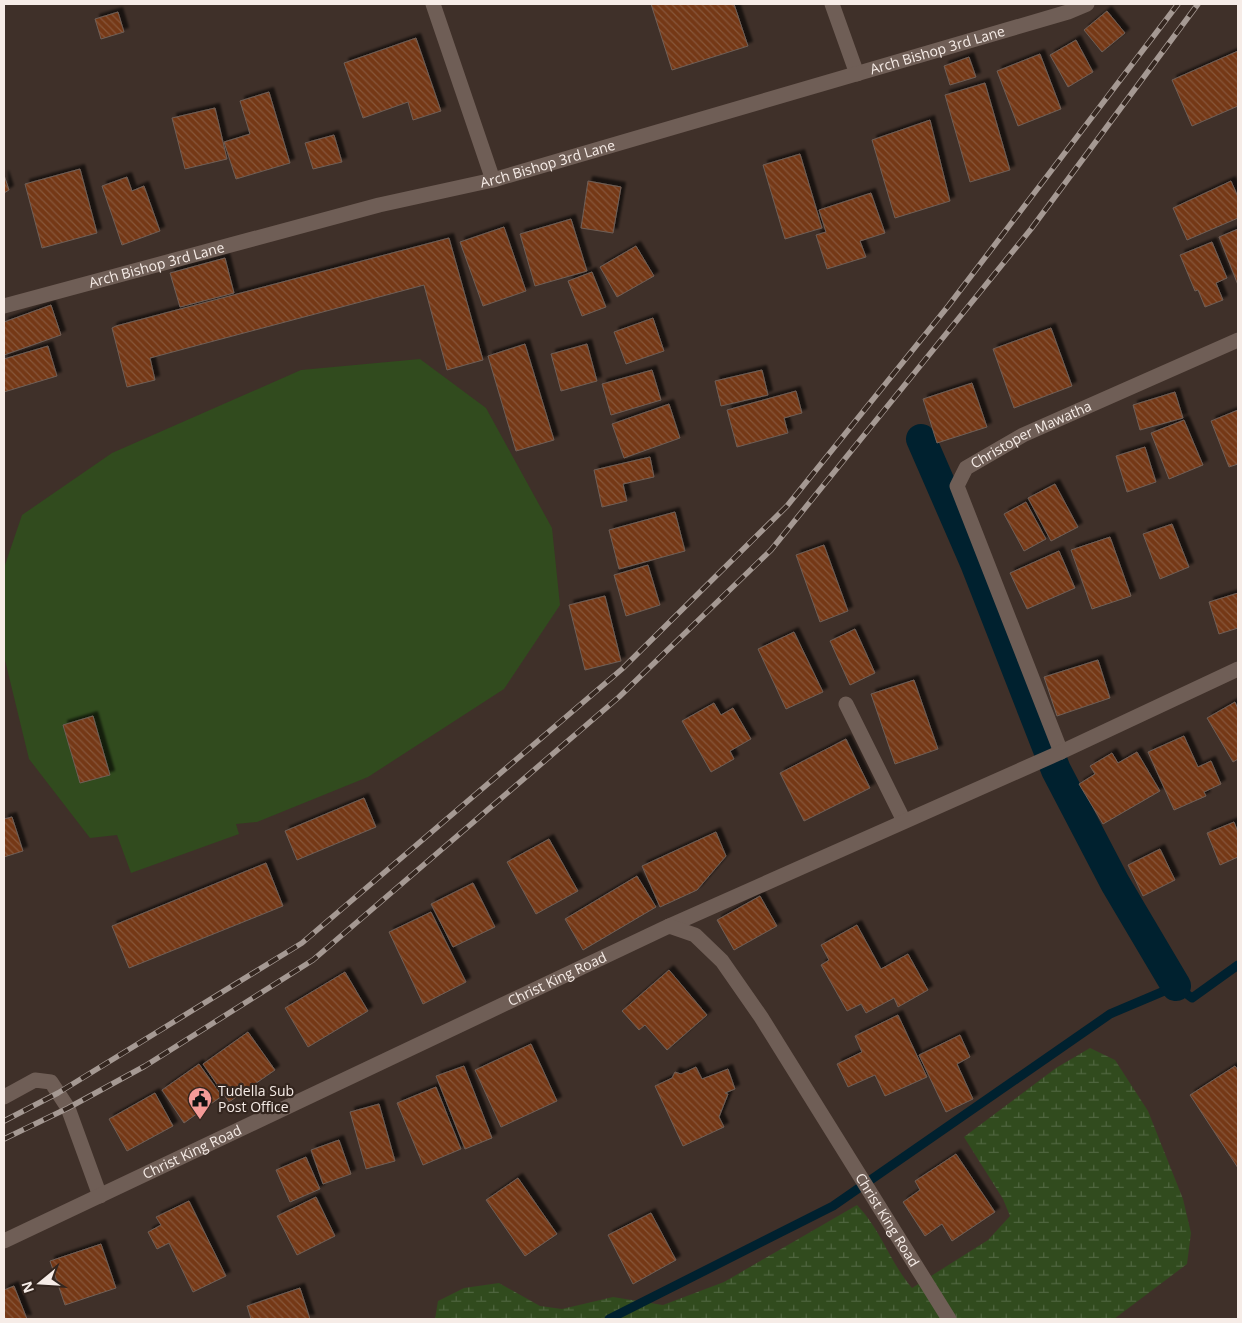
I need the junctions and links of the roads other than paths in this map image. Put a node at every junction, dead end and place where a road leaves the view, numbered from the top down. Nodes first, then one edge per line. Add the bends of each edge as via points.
1 (433, 4) edge
2 (832, 4) edge
3 (1087, 4) edge
4 (857, 74) junction
5 (493, 180) junction
6 (4, 306) edge
7 (1238, 340) edge
8 (1238, 669) edge
9 (846, 704) dead end
10 (1061, 752) junction
11 (904, 821) junction
12 (669, 926) junction
13 (4, 1097) edge
14 (100, 1196) junction
15 (4, 1241) edge
16 (949, 1319) edge

1 - 5 street
2 - 4 street
3 - 4 street, Arch Bishop 3rd Lane
4 - 5 street, Arch Bishop 3rd Lane
5 - 6 street, Arch Bishop 3rd Lane via 379,205
7 - 10 street, Christoper Mawatha via 1023,435 966,468 957,486
8 - 10 street
9 - 11 street
10 - 11 street
11 - 12 street
12 - 14 street, Christ King Road
12 - 16 street, Christ King Road via 695,935 722,961 761,1017
13 - 14 street via 35,1080 51,1082 68,1108
14 - 15 street, Christ King Road

